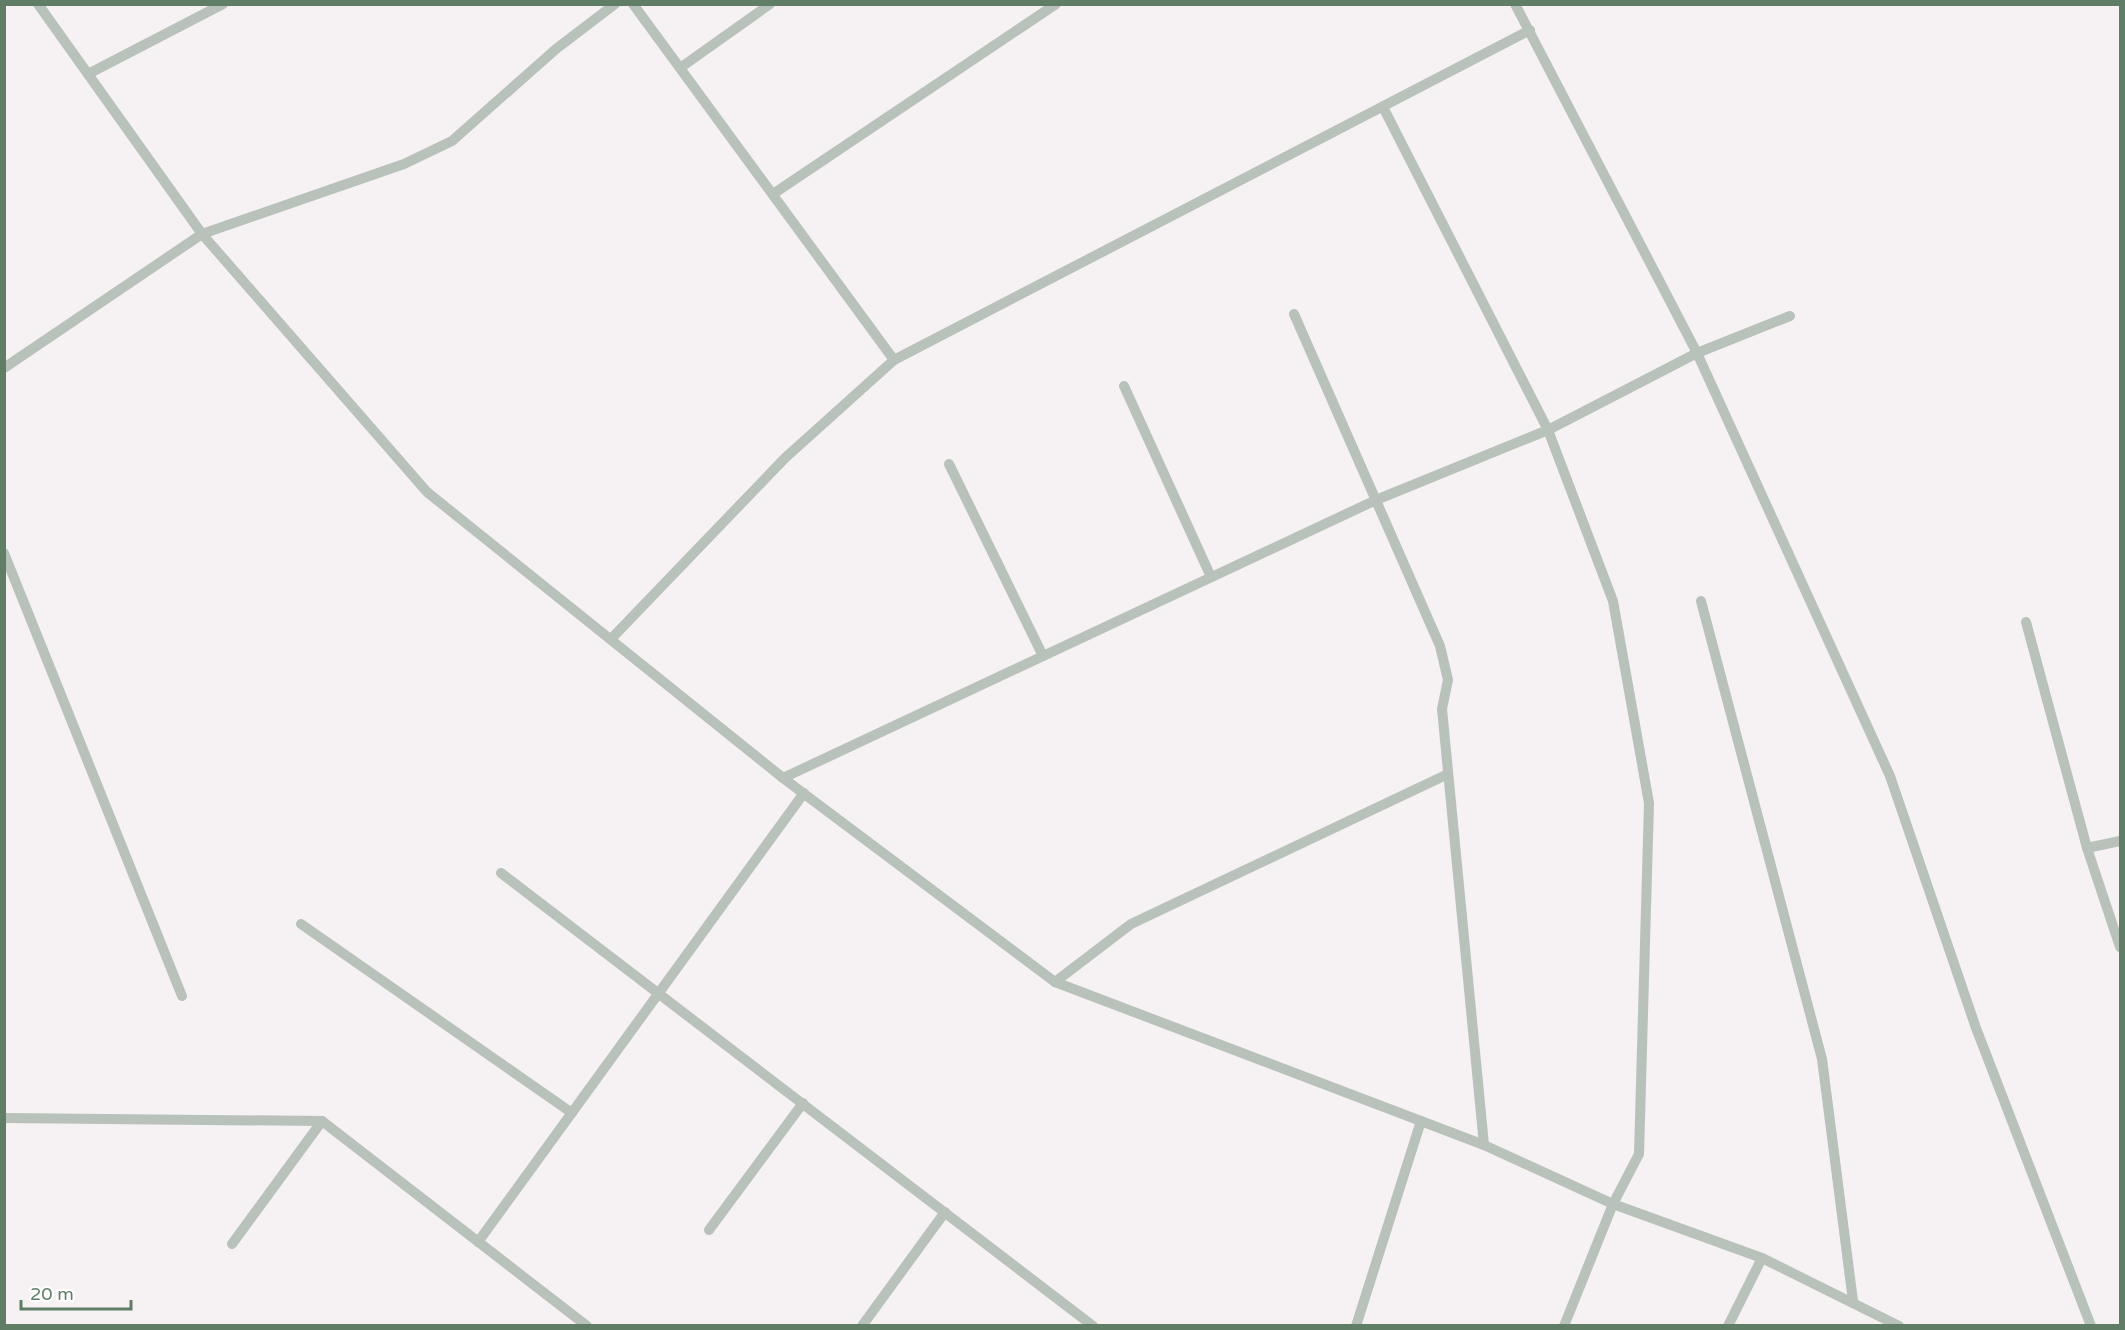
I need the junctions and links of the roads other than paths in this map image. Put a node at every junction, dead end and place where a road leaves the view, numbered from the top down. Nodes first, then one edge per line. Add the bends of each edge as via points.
1 (38, 4) edge
2 (223, 4) edge
3 (615, 4) edge
4 (633, 4) edge
5 (770, 4) edge
6 (1056, 4) edge
7 (1515, 4) edge
8 (1530, 30) junction
9 (680, 68) junction
10 (88, 74) junction
11 (1383, 107) junction
12 (773, 194) junction
13 (202, 234) junction
14 (1294, 314) dead end
15 (1790, 316) dead end
16 (1697, 353) junction
17 (894, 360) junction
18 (4, 368) edge
19 (1124, 386) dead end
20 (1548, 430) junction
21 (949, 464) dead end
22 (1376, 500) junction
23 (4, 553) edge
24 (1211, 578) junction
25 (1701, 601) dead end
26 (2026, 622) dead end
27 (611, 639) junction
28 (1043, 656) junction
29 (1448, 774) junction
30 (783, 778) junction
31 (804, 793) junction
32 (2121, 841) edge
33 (2087, 848) junction
34 (501, 873) dead end
35 (301, 924) dead end
36 (2121, 947) edge
37 (1055, 982) junction
38 (659, 994) junction
39 (182, 996) dead end
40 (803, 1103) junction
41 (572, 1113) junction
42 (4, 1118) edge
43 (1421, 1120) junction
44 (322, 1121) junction
45 (1484, 1145) junction
46 (1613, 1204) junction
47 (945, 1212) junction
48 (709, 1230) dead end
49 (478, 1242) junction
50 (232, 1244) dead end
51 (1762, 1258) junction
52 (1853, 1301) junction
53 (1086, 1323) edge
54 (587, 1326) edge
55 (862, 1326) edge
56 (1356, 1326) edge
57 (1564, 1326) edge
58 (1728, 1326) edge
59 (1899, 1326) edge
60 (2091, 1326) edge

1 - 10 street
2 - 10 street
3 - 13 street via 556,49 452,141 404,164
4 - 9 street
5 - 9 street
6 - 12 street
7 - 8 street
8 - 11 street
8 - 16 street
9 - 12 street
10 - 13 street
11 - 17 street
11 - 20 street
12 - 17 street
13 - 18 street
13 - 27 street via 427,492
14 - 22 street
15 - 16 street
16 - 20 street
16 - 60 street via 1890,776 1976,1028
17 - 27 street via 785,458
19 - 24 street
20 - 22 street
20 - 46 street via 1613,601 1649,803 1639,1154
21 - 28 street
22 - 24 street
22 - 29 street via 1440,646 1448,680 1442,709
23 - 39 street
24 - 28 street
25 - 52 street via 1822,1059
26 - 33 street
27 - 30 street
28 - 30 street
29 - 37 street via 1131,924
29 - 45 street
30 - 31 street
31 - 37 street
31 - 38 street
32 - 33 street
33 - 36 street
34 - 38 street
35 - 41 street
37 - 43 street
38 - 40 street
38 - 41 street
40 - 47 street
40 - 48 street
41 - 49 street
42 - 44 street
43 - 45 street
43 - 56 street
44 - 49 street
44 - 50 street
45 - 46 street
46 - 51 street
46 - 57 street
47 - 53 street
47 - 55 street
49 - 54 street
51 - 52 street
51 - 58 street
52 - 59 street

